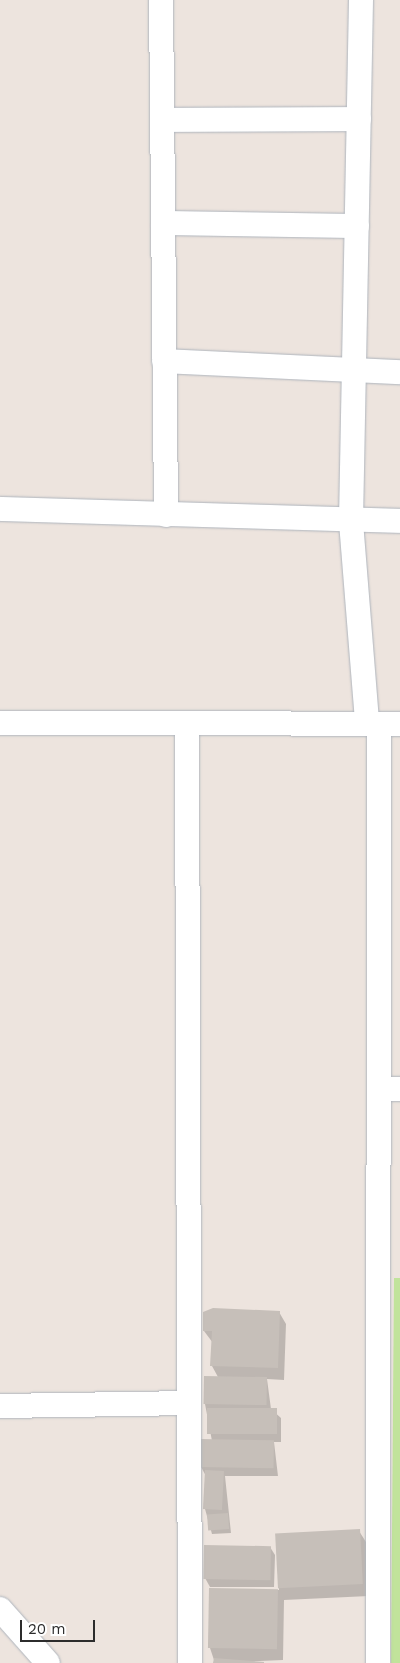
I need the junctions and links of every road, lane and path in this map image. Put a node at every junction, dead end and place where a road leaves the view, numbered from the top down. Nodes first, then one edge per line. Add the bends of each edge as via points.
1 (161, 0) edge
2 (361, 0) edge
3 (359, 119) junction
4 (162, 120) junction
5 (164, 223) junction
6 (357, 226) junction
7 (164, 361) junction
8 (354, 371) junction
9 (400, 372) edge
10 (0, 509) edge
11 (166, 515) junction
12 (400, 521) edge
13 (351, 522) junction
14 (0, 723) edge
15 (187, 724) junction
16 (382, 724) edge
17 (389, 1089) edge
18 (190, 1403) junction
19 (0, 1406) edge
20 (0, 1609) edge
21 (48, 1663) edge
22 (190, 1663) edge
23 (378, 1663) edge

1 - 4 street
2 - 3 street
3 - 4 street
3 - 6 street
4 - 5 street
5 - 6 street
5 - 7 street
6 - 8 street
7 - 8 street
7 - 11 street
8 - 9 street
8 - 13 street
10 - 11 street
11 - 13 street
12 - 13 street
13 - 16 street
14 - 15 street
15 - 16 street
15 - 18 street
16 - 17 street
17 - 23 street
18 - 19 street
18 - 22 street
20 - 21 street

